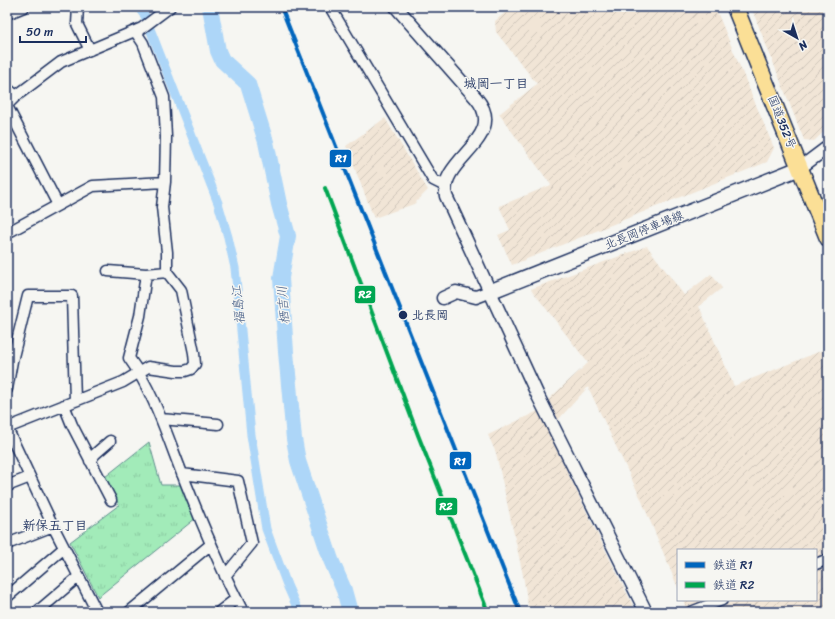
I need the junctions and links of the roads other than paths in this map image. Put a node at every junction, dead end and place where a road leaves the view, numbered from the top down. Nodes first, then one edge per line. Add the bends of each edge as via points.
1 (24, 7) edge
2 (78, 7) edge
3 (330, 7) edge
4 (396, 7) edge
5 (735, 7) edge
6 (168, 9) edge
7 (7, 14) edge
8 (138, 30) junction
9 (90, 50) junction
10 (7, 88) edge
11 (16, 96) junction
12 (7, 106) edge
13 (828, 147) edge
14 (800, 168) junction
15 (165, 182) junction
16 (445, 186) junction
17 (58, 204) junction
18 (7, 233) edge
19 (828, 238) edge
20 (108, 271) dead end
21 (167, 272) junction
22 (146, 274) junction
23 (489, 292) junction
24 (443, 298) dead end
25 (9, 361) edge
26 (139, 372) junction
27 (7, 389) edge
28 (75, 401) junction
29 (64, 405) junction
30 (161, 419) junction
31 (218, 424) dead end
32 (7, 428) edge
33 (110, 441) dead end
34 (90, 461) junction
35 (182, 474) junction
36 (30, 476) junction
37 (7, 486) edge
38 (111, 500) dead end
39 (53, 526) junction
40 (7, 544) edge
41 (210, 545) junction
42 (64, 548) junction
43 (828, 559) edge
44 (817, 564) edge
45 (226, 576) junction
46 (78, 577) junction
47 (7, 597) edge
48 (236, 599) junction
49 (720, 601) edge
50 (37, 612) edge
51 (96, 612) edge
52 (128, 612) edge
53 (219, 612) edge
54 (243, 612) edge
55 (646, 612) edge
56 (692, 612) edge

1 - 7 street
2 - 9 street via 77,24
3 - 16 street via 433,180
4 - 16 street via 479,102 485,113 486,121 481,133 451,172
5 - 14 highway, 国道352号
6 - 8 street
8 - 9 street
8 - 15 street via 164,97
9 - 11 street via 61,62
10 - 11 street
11 - 12 street
12 - 17 street
13 - 14 street
14 - 19 highway, 国道352号
14 - 23 main road, 北長岡停車場線
15 - 17 street via 93,186
15 - 21 street via 162,207
16 - 23 street via 446,196
17 - 18 street
20 - 22 street
21 - 22 street
21 - 26 street via 181,290 195,364 185,371 148,367
22 - 26 street via 140,316 129,358
23 - 24 street via 476,297 456,292
23 - 55 street
25 - 27 street
25 - 28 street via 28,296 72,296
26 - 28 street via 123,382
26 - 30 street
28 - 29 street
29 - 32 street
29 - 34 street
30 - 31 street
30 - 35 street
32 - 36 street
33 - 34 street
34 - 38 street
35 - 41 street
35 - 45 street via 238,481 252,544
36 - 37 street
36 - 39 street
39 - 40 street
39 - 42 street
41 - 45 street
41 - 52 street
42 - 46 street
42 - 47 street
43 - 44 street
45 - 48 street
46 - 50 street
46 - 51 street
48 - 53 street
48 - 54 street
49 - 56 street

